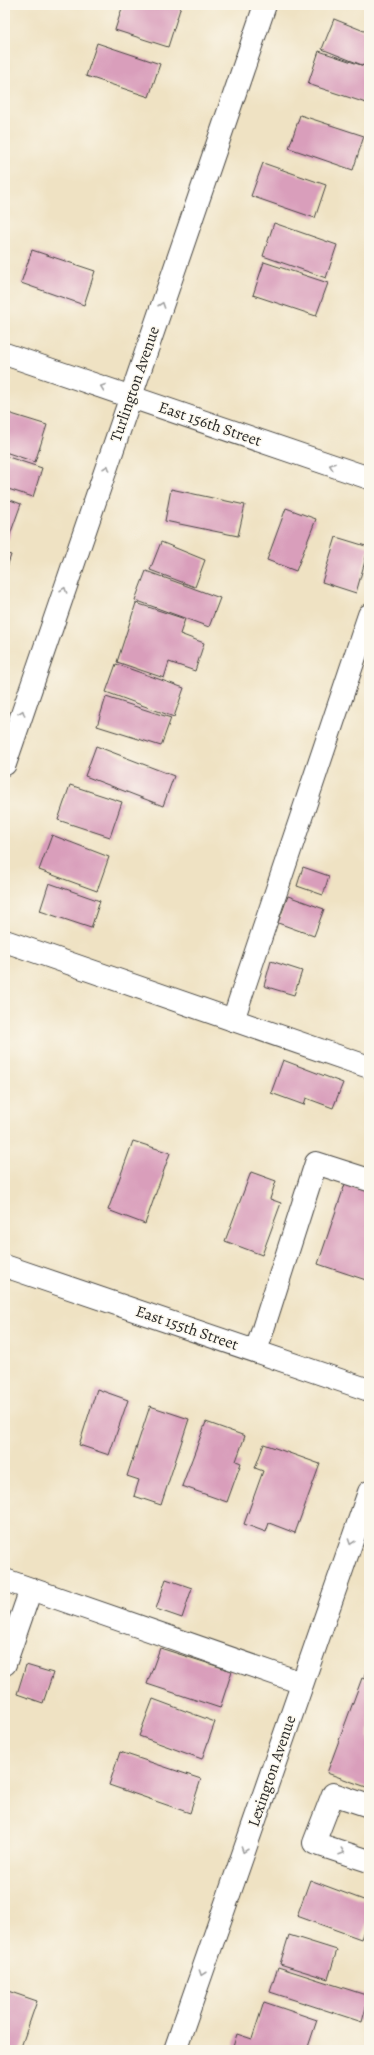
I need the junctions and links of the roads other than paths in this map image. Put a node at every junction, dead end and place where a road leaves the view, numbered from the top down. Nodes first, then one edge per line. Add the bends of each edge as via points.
1 (265, 5) edge
2 (5, 354) edge
3 (131, 397) junction
4 (369, 478) edge
5 (369, 615) edge
6 (5, 764) edge
7 (5, 941) edge
8 (233, 1020) junction
9 (369, 1067) edge
10 (369, 1180) edge
11 (5, 1266) edge
12 (256, 1351) junction
13 (369, 1390) edge
14 (369, 1492) edge
15 (5, 1580) edge
16 (31, 1589) junction
17 (5, 1664) edge
18 (302, 1683) junction
19 (369, 1806) edge
20 (369, 1861) edge
21 (175, 2050) edge

3 -> 1 street, Turlington Avenue
3 -> 2 street, East 156th Street
4 -> 3 street, East 156th Street
6 -> 3 street, Turlington Avenue
5 - 8 street
7 - 8 street
8 - 9 street
10 - 12 street via 316,1163
11 - 12 street, East 155th Street
12 - 13 street, East 155th Street
14 -> 18 street, Lexington Avenue
15 - 16 street
16 - 17 street
16 - 18 street
18 -> 21 street, Lexington Avenue
19 -> 20 street via 333,1794 314,1842

